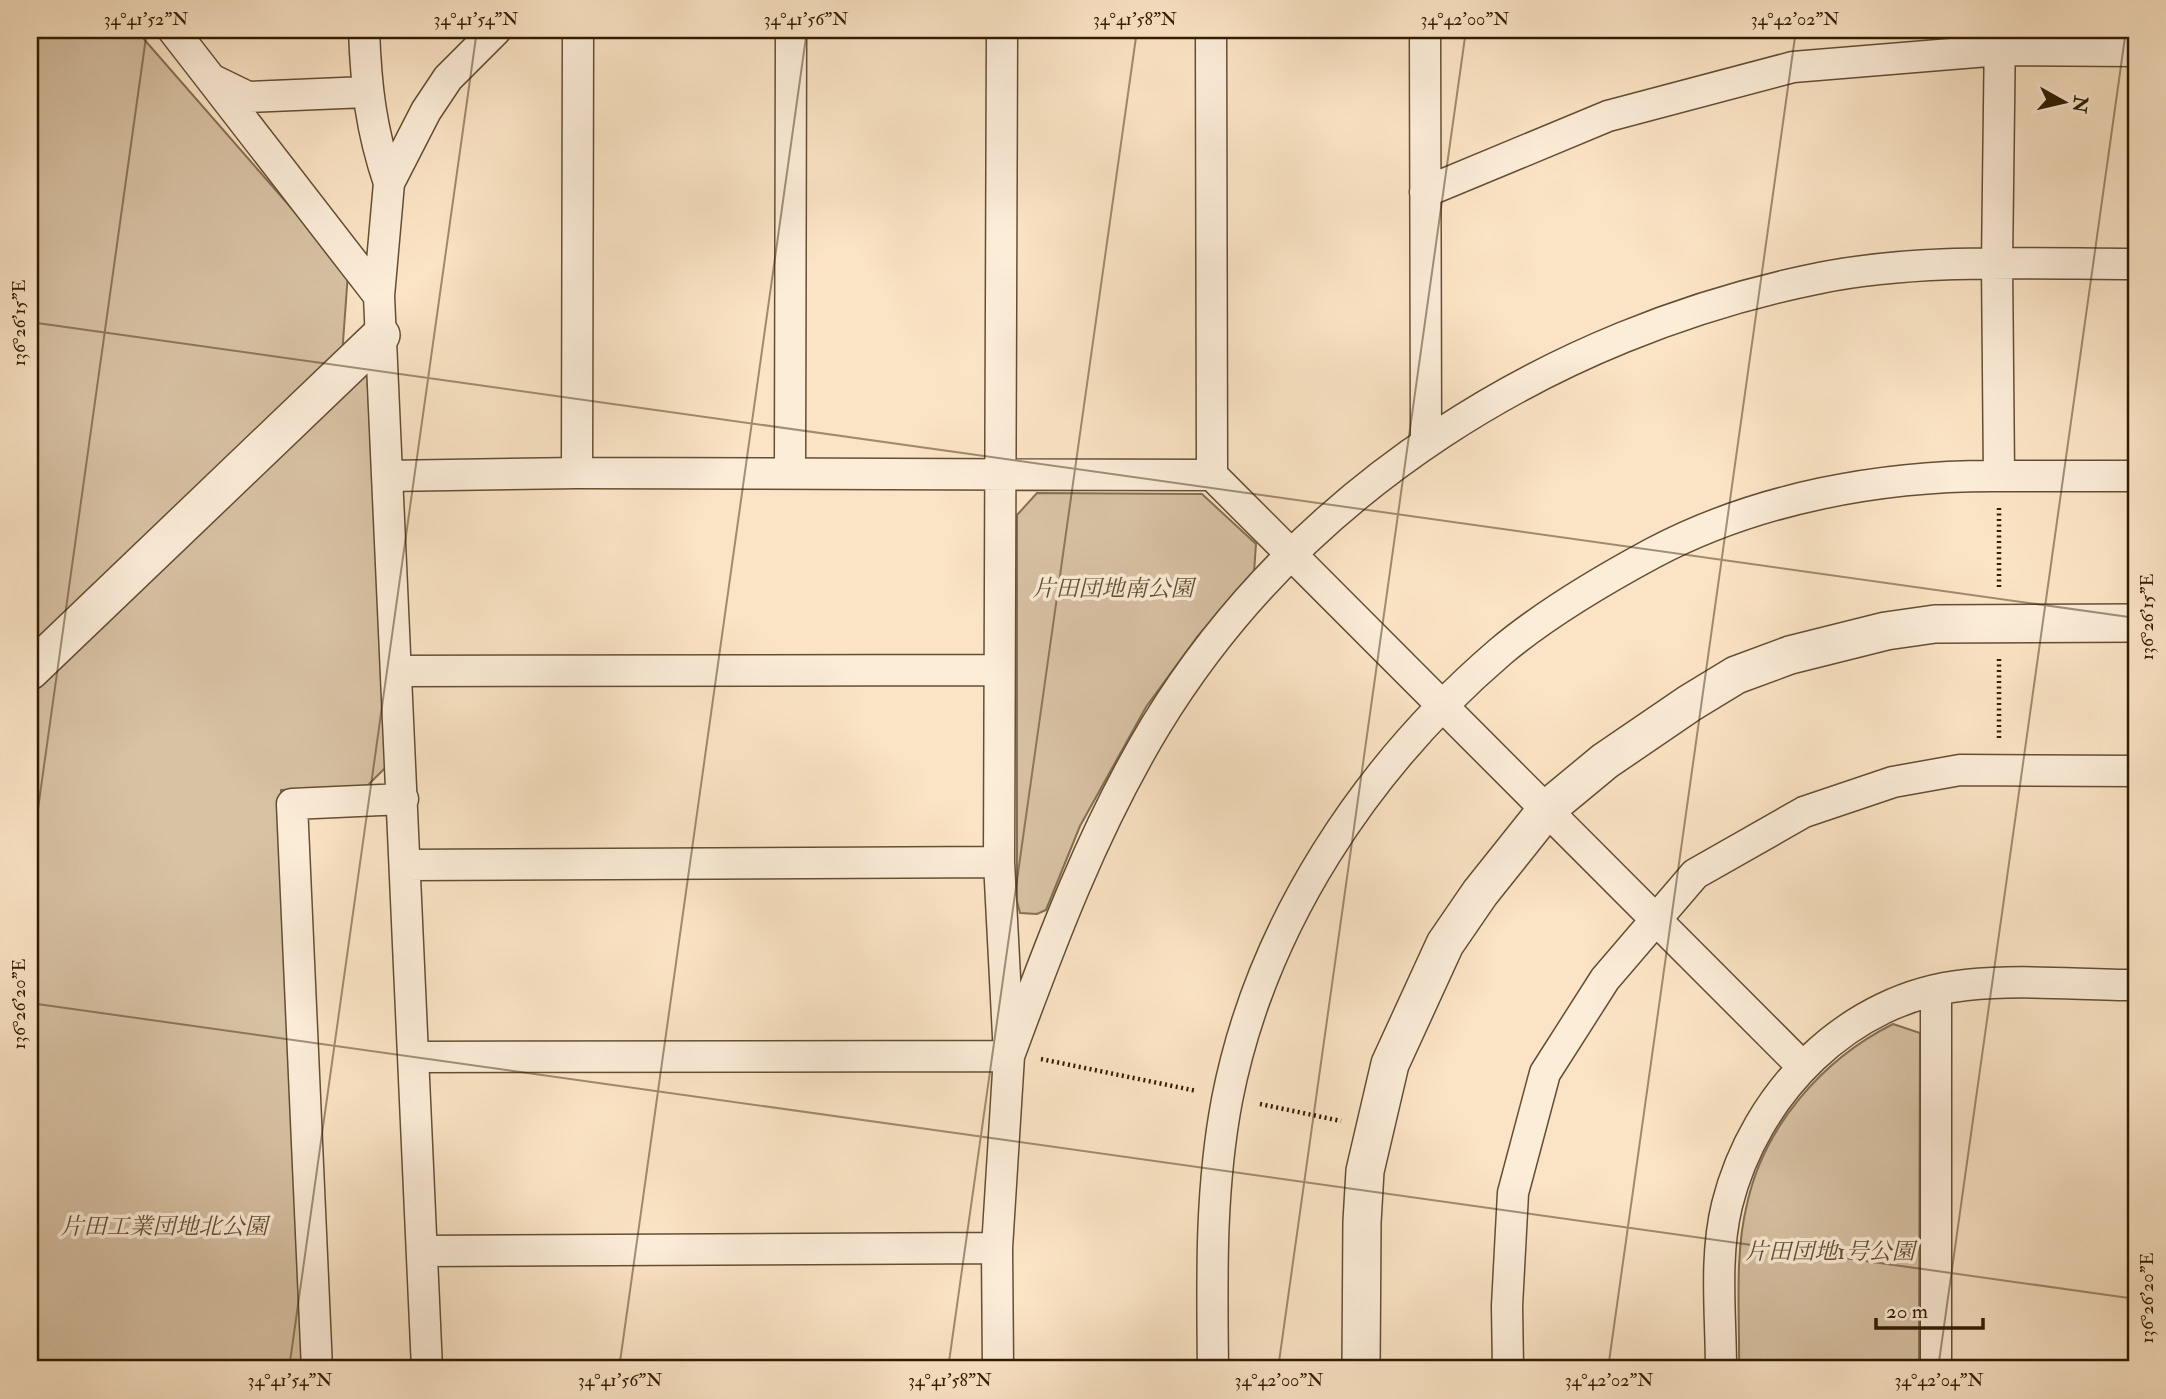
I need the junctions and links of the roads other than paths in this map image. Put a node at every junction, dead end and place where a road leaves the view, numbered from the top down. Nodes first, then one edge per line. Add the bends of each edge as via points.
1 (173, 30) edge
2 (364, 30) edge
3 (496, 30) edge
4 (578, 30) edge
5 (791, 30) edge
6 (1002, 30) edge
7 (1211, 30) edge
8 (1425, 30) edge
9 (2000, 40) edge
10 (2136, 51) edge
11 (211, 79) junction
12 (366, 92) junction
13 (389, 183) junction
14 (1425, 192) junction
15 (1997, 264) junction
16 (2136, 264) edge
17 (379, 296) junction
18 (380, 335) junction
19 (1426, 443) junction
20 (576, 473) junction
21 (790, 473) junction
22 (1000, 474) junction
23 (1212, 475) junction
24 (387, 476) junction
25 (1999, 476) junction
26 (2136, 476) edge
27 (1289, 553) junction
28 (2136, 623) edge
29 (999, 670) junction
30 (30, 671) edge
31 (396, 671) junction
32 (1442, 706) junction
33 (2136, 771) edge
34 (402, 799) junction
35 (1547, 809) junction
36 (999, 862) junction
37 (405, 865) junction
38 (1655, 918) junction
39 (2136, 985) edge
40 (1936, 990) junction
41 (1009, 1056) junction
42 (413, 1057) junction
43 (1802, 1067) junction
44 (997, 1248) junction
45 (422, 1251) junction
46 (317, 1369) edge
47 (427, 1369) edge
48 (998, 1369) edge
49 (1213, 1369) edge
50 (1361, 1369) edge
51 (1508, 1369) edge
52 (1721, 1369) edge
53 (1936, 1369) edge

1 - 11 street
2 - 12 street
3 - 13 street via 448,78
4 - 20 street
5 - 21 street
6 - 22 street
7 - 23 street
8 - 14 street
9 - 10 street
9 - 14 street via 1793,67 1608,116
9 - 15 street
11 - 12 street via 248,97
11 - 17 street
12 - 13 street via 374,141
13 - 17 street
14 - 19 street
15 - 16 street
15 - 19 street via 1821,278 1650,324 1571,358 1494,399
15 - 25 street
17 - 18 street
18 - 24 street
18 - 30 street
19 - 27 street
20 - 21 street
20 - 24 street
21 - 22 street
22 - 23 street
22 - 29 street
23 - 27 street
24 - 31 street
25 - 26 street
25 - 32 street via 1942,475 1870,484 1736,518 1655,552 1584,593 1503,650
27 - 32 street
27 - 41 street via 1215,640 1157,724 1096,834
28 - 35 street via 1935,624 1790,655 1736,676 1690,703 1605,761
29 - 31 street
29 - 36 street
31 - 34 street
32 - 35 street
32 - 49 street via 1354,811 1309,882 1260,989 1228,1097 1212,1203
33 - 38 street via 1960,770 1845,796 1773,828 1695,874
34 - 37 street
34 - 46 street via 292,804
35 - 38 street
35 - 50 street via 1445,944 1390,1063 1365,1171
36 - 37 street
36 - 41 street
37 - 42 street
38 - 43 street
38 - 51 street via 1605,979 1545,1073 1514,1193
39 - 40 street via 1967,985
40 - 43 street via 1854,1023
40 - 53 street
41 - 42 street
41 - 44 street
42 - 45 street
43 - 52 street via 1754,1132 1727,1206 1720,1254
44 - 45 street
44 - 48 street
45 - 47 street

